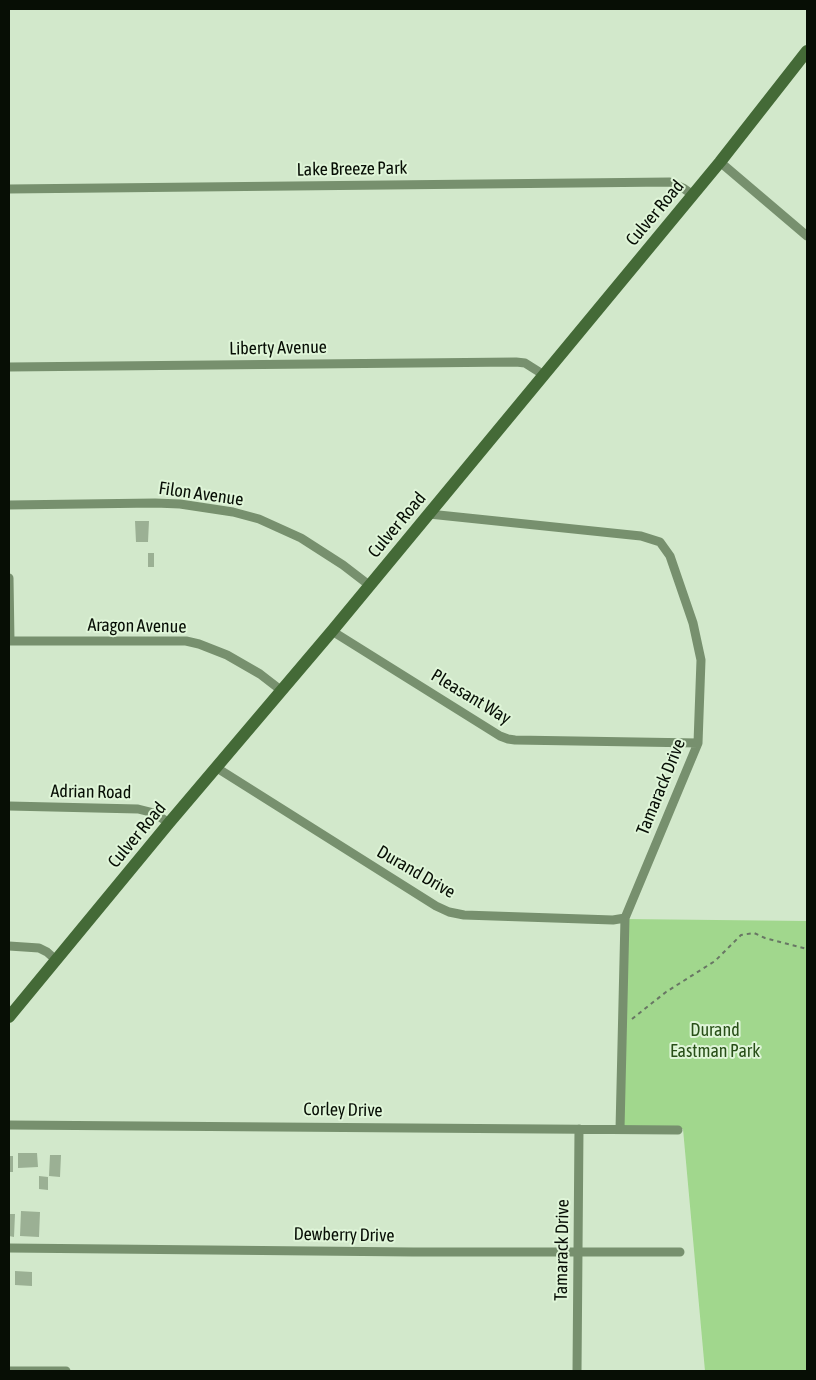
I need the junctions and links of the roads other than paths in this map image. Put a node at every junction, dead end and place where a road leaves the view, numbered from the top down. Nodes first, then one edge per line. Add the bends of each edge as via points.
1 (807, 51) edge
2 (720, 162) junction
3 (9, 189) edge
4 (693, 195) junction
5 (807, 236) edge
6 (9, 367) edge
7 (544, 374) junction
8 (9, 505) edge
9 (429, 514) junction
10 (9, 578) edge
11 (369, 585) junction
12 (332, 631) junction
13 (9, 641) edge
14 (282, 691) junction
15 (698, 743) junction
16 (217, 768) junction
17 (9, 806) edge
18 (169, 823) junction
19 (625, 918) junction
20 (9, 946) edge
21 (56, 960) junction
22 (9, 1017) edge
23 (9, 1125) edge
24 (579, 1129) junction
25 (620, 1129) junction
26 (678, 1130) dead end
27 (9, 1248) edge
28 (680, 1252) dead end
29 (578, 1253) junction
30 (9, 1371) edge
31 (66, 1371) edge
32 (577, 1371) edge

1 - 2 main road, Culver Road
2 - 4 main road, Culver Road
2 - 5 street
3 - 4 street, Lake Breeze Park via 670,182
4 - 7 main road, Culver Road
6 - 7 street, Liberty Avenue via 516,362
7 - 9 main road, Culver Road
8 - 11 street, Filon Avenue via 155,503 234,512 259,519 301,538
9 - 11 main road, Culver Road
9 - 15 street, Tamarack Drive via 641,536 660,542 670,556 693,623 701,660
10 - 13 street
11 - 12 main road, Culver Road
12 - 14 main road, Culver Road
12 - 15 street, Pleasant Way via 508,739
13 - 14 street, Aragon Avenue via 186,641 227,655
14 - 16 main road, Culver Road
15 - 19 street, Tamarack Drive
16 - 18 main road, Culver Road
16 - 19 street, Durand Drive via 450,912 464,915
17 - 18 street, Adrian Road via 138,809 154,813
18 - 21 main road, Culver Road
19 - 25 street, Tamarack Drive
20 - 21 street via 39,948
21 - 22 main road, Culver Road
23 - 24 street, Corley Drive
24 - 25 street, Corley Drive
24 - 29 street, Tamarack Drive
25 - 26 street, Corley Drive
27 - 29 street, Dewberry Drive
28 - 29 street, Dewberry Drive
29 - 32 street, Tamarack Drive
30 - 31 street

